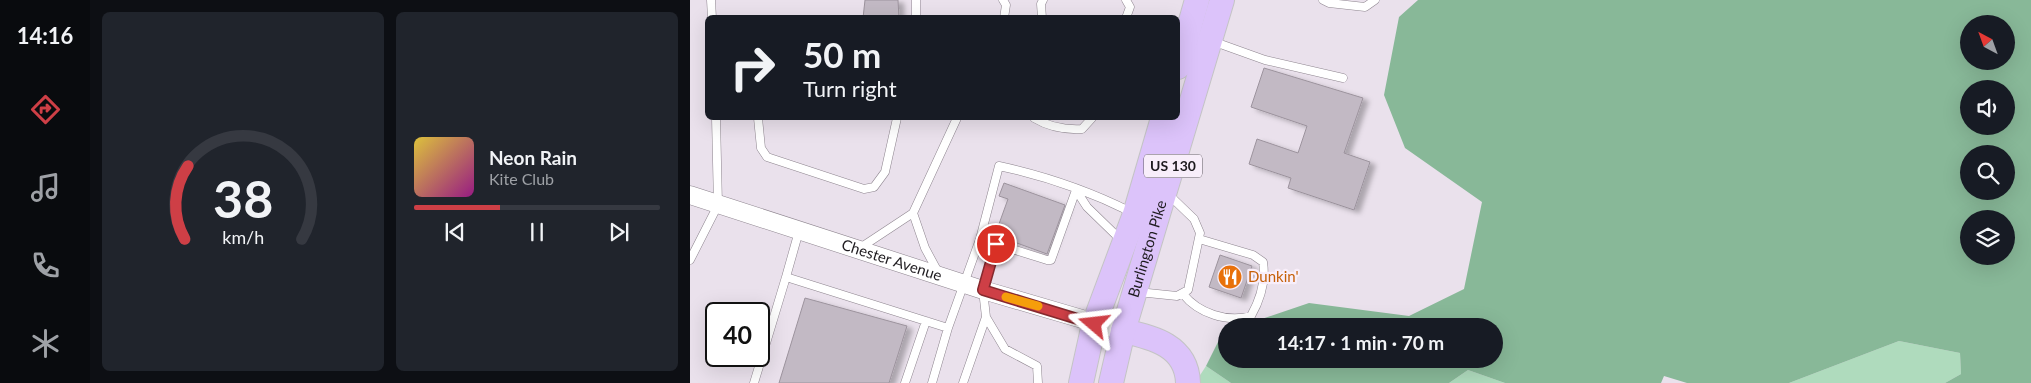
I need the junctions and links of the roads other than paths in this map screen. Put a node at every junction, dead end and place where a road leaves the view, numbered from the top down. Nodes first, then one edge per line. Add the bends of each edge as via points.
1 (711, 0) edge
2 (916, 0) edge
3 (1003, 0) edge
4 (1044, 0) edge
5 (1126, 0) edge
6 (1197, 0) edge
7 (1222, 0) edge
8 (1323, 0) edge
9 (1376, 0) edge
10 (712, 15) edge
11 (916, 15) edge
12 (1004, 15) edge
13 (1042, 15) edge
14 (1127, 15) edge
15 (1210, 40) junction
16 (1180, 60) edge
17 (1343, 78) dead end
18 (716, 120) edge
19 (758, 120) edge
20 (896, 120) edge
21 (956, 120) edge
22 (1038, 120) edge
23 (1090, 120) edge
24 (1162, 120) edge
25 (1076, 190) junction
26 (1166, 192) junction
27 (690, 195) edge
28 (718, 204) junction
29 (913, 212) junction
30 (1135, 214) junction
31 (799, 231) junction
32 (1199, 236) junction
33 (980, 238) junction
34 (1124, 243) junction
35 (996, 244) junction
36 (694, 246) edge
37 (857, 250) junction
38 (690, 254) edge
39 (690, 260) edge
40 (940, 276) junction
41 (786, 277) junction
42 (963, 283) junction
43 (983, 290) junction
44 (1136, 292) junction
45 (1182, 294) junction
46 (986, 317) junction
47 (926, 321) junction
48 (1094, 324) junction
49 (948, 328) junction
50 (1123, 331) junction
51 (754, 383) edge
52 (905, 383) edge
53 (932, 383) edge
54 (963, 383) edge
55 (1038, 383) edge
56 (1081, 383) edge
57 (1111, 383) edge
58 (1188, 383) edge

1 - 10 lane
2 - 11 lane
3 - 12 lane via 1006,5
4 - 13 lane
5 - 14 lane via 1130,7
6 - 16 highway
7 - 15 highway, Burlington Pike / US 130
8 - 9 lane via 1365,7
15 - 17 lane via 1266,60
15 - 26 highway, Burlington Pike / US 130
18 - 28 lane
19 - 20 lane via 761,148 767,157 864,189 874,187 885,172
21 - 29 lane
22 - 23 lane via 1068,130 1082,129
24 - 30 highway, Burlington Pike / US 130
25 - 30 lane via 1100,196
25 - 33 lane via 1037,174 999,166
25 - 34 lane via 1087,207
25 - 35 lane via 1051,260
26 - 32 lane via 1194,220
26 - 44 highway, Burlington Pike / US 130
27 - 28 street, Chester Avenue
28 - 31 street, Chester Avenue
28 - 36 lane
29 - 37 lane
29 - 40 lane via 925,248
30 - 34 highway, Burlington Pike / US 130
31 - 37 street, Chester Avenue
31 - 41 lane
32 - 45 lane via 1188,290
32 - 45 lane via 1253,254 1262,262 1264,272 1258,304 1251,316 1229,318 1203,312
33 - 35 lane
33 - 42 lane
34 - 48 highway, Burlington Pike / US 130
35 - 43 lane
36 - 38 lane
36 - 39 lane
37 - 40 street, Chester Avenue
40 - 42 street, Chester Avenue
41 - 47 lane
41 - 51 lane
42 - 43 street, Chester Avenue
42 - 49 lane
43 - 46 lane
43 - 48 street, Chester Avenue
44 - 45 lane
44 - 50 highway, Burlington Pike / US 130
46 - 54 lane
46 - 55 lane via 1005,349 1037,366
47 - 49 lane
47 - 52 lane
48 - 50 street, Chester Avenue
48 - 56 highway, Burlington Pike / US 130
49 - 53 lane
50 - 57 highway, Burlington Pike / US 130
50 - 58 highway via 1166,344 1185,368

